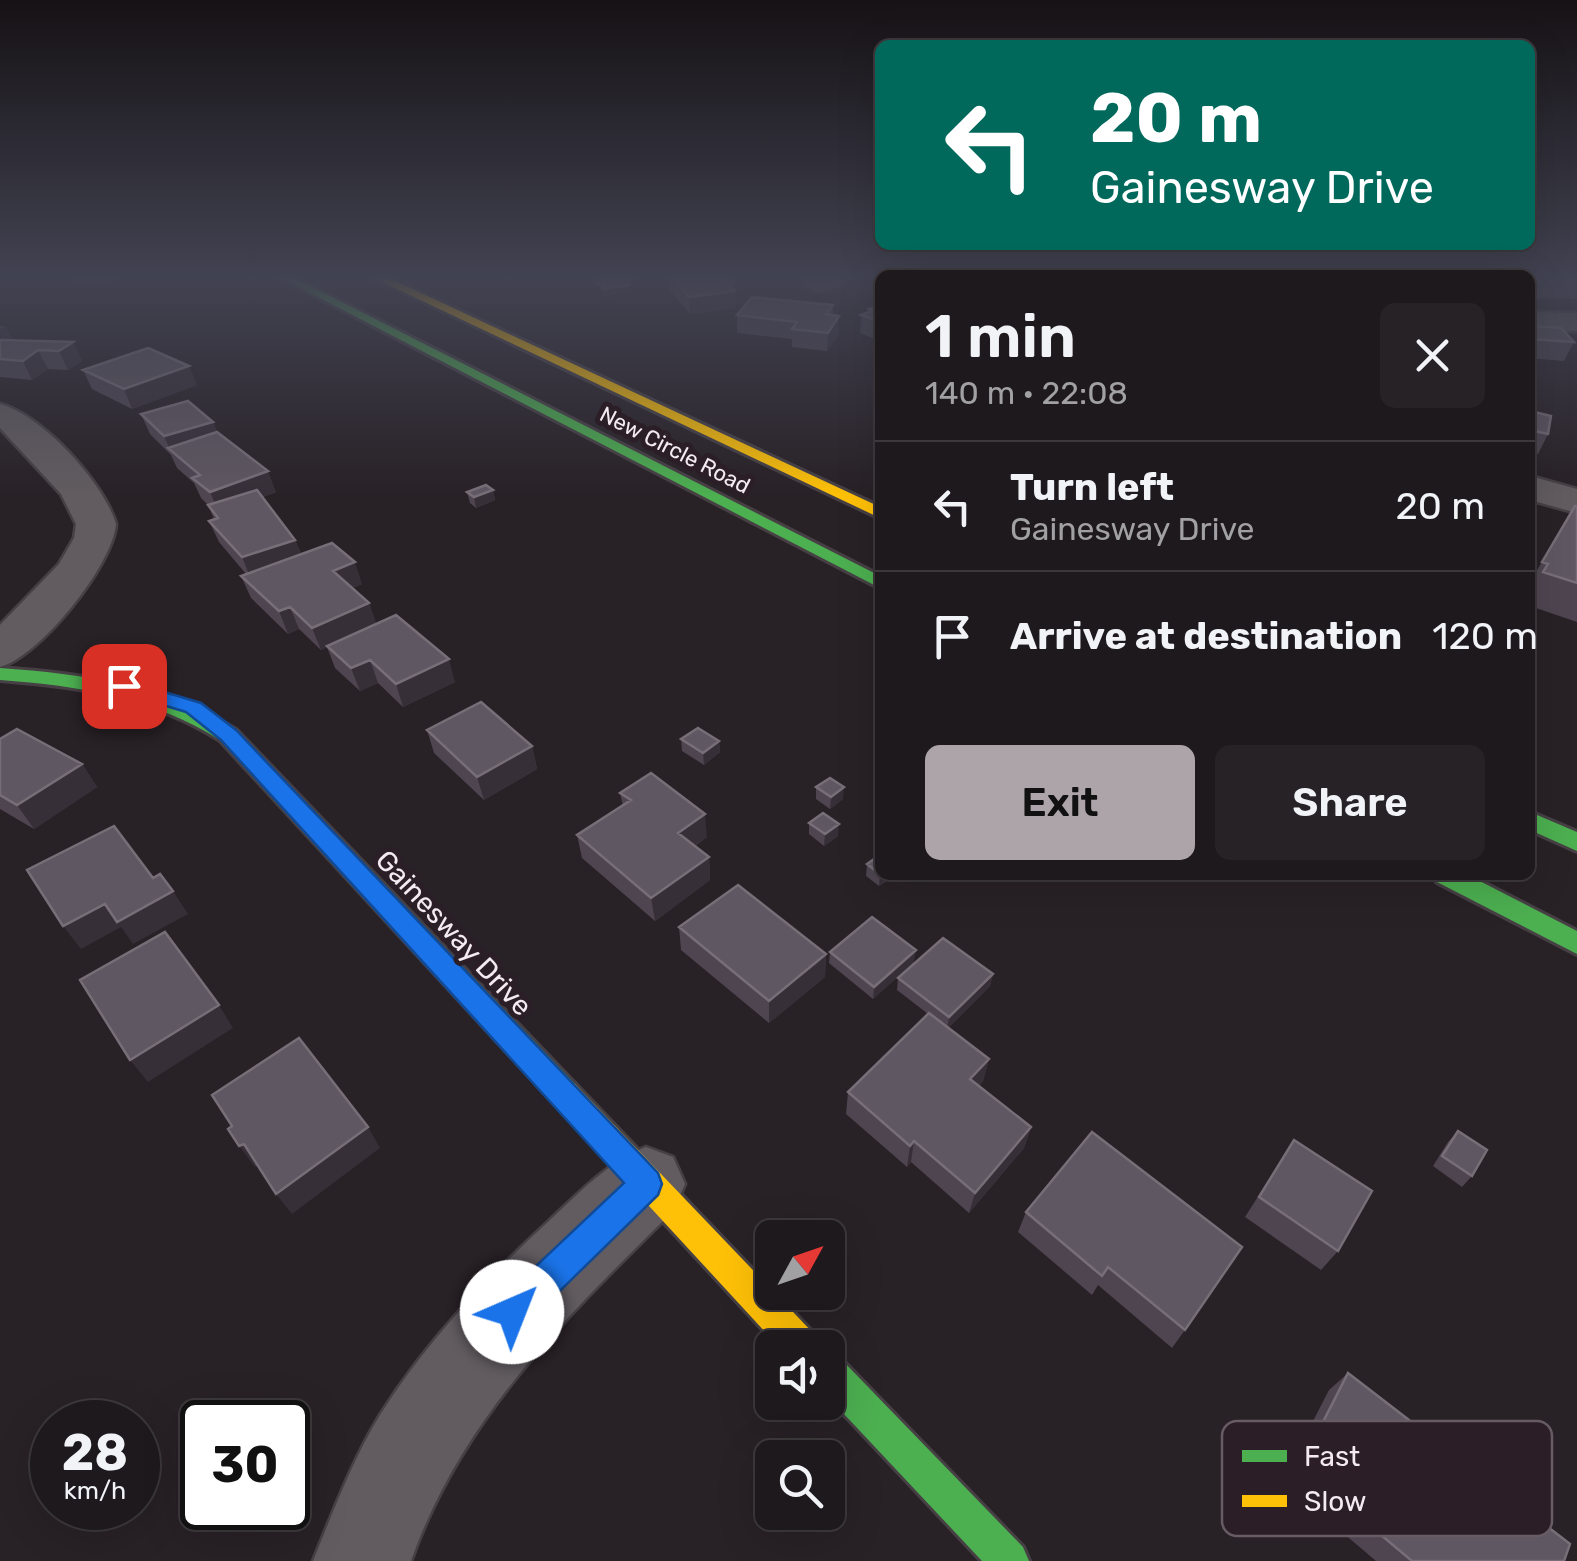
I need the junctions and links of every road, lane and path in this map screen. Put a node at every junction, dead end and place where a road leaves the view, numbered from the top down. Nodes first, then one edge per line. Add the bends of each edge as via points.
1 (418, 351) edge
2 (537, 351) edge
3 (0, 415) edge
4 (1535, 489) edge
5 (1577, 501) edge
6 (875, 511) edge
7 (875, 580) edge
8 (0, 652) edge
9 (0, 674) edge
10 (1535, 822) edge
11 (1577, 842) edge
12 (1456, 880) edge
13 (1577, 942) edge
14 (646, 1184) junction
15 (787, 1330) edge
16 (845, 1390) edge
17 (362, 1561) edge
18 (1009, 1561) edge

1 - 7 main road, New Circle Road
2 - 6 main road, New Circle Road
3 - 8 street via 26,429 76,488 96,534 75,572
4 - 5 street
9 - 14 main road, Gainesway Drive via 152,692 193,708 228,735
10 - 11 main road
12 - 13 main road
14 - 15 main road, Gainesway Drive
14 - 17 street via 476,1353 409,1446
16 - 18 main road

